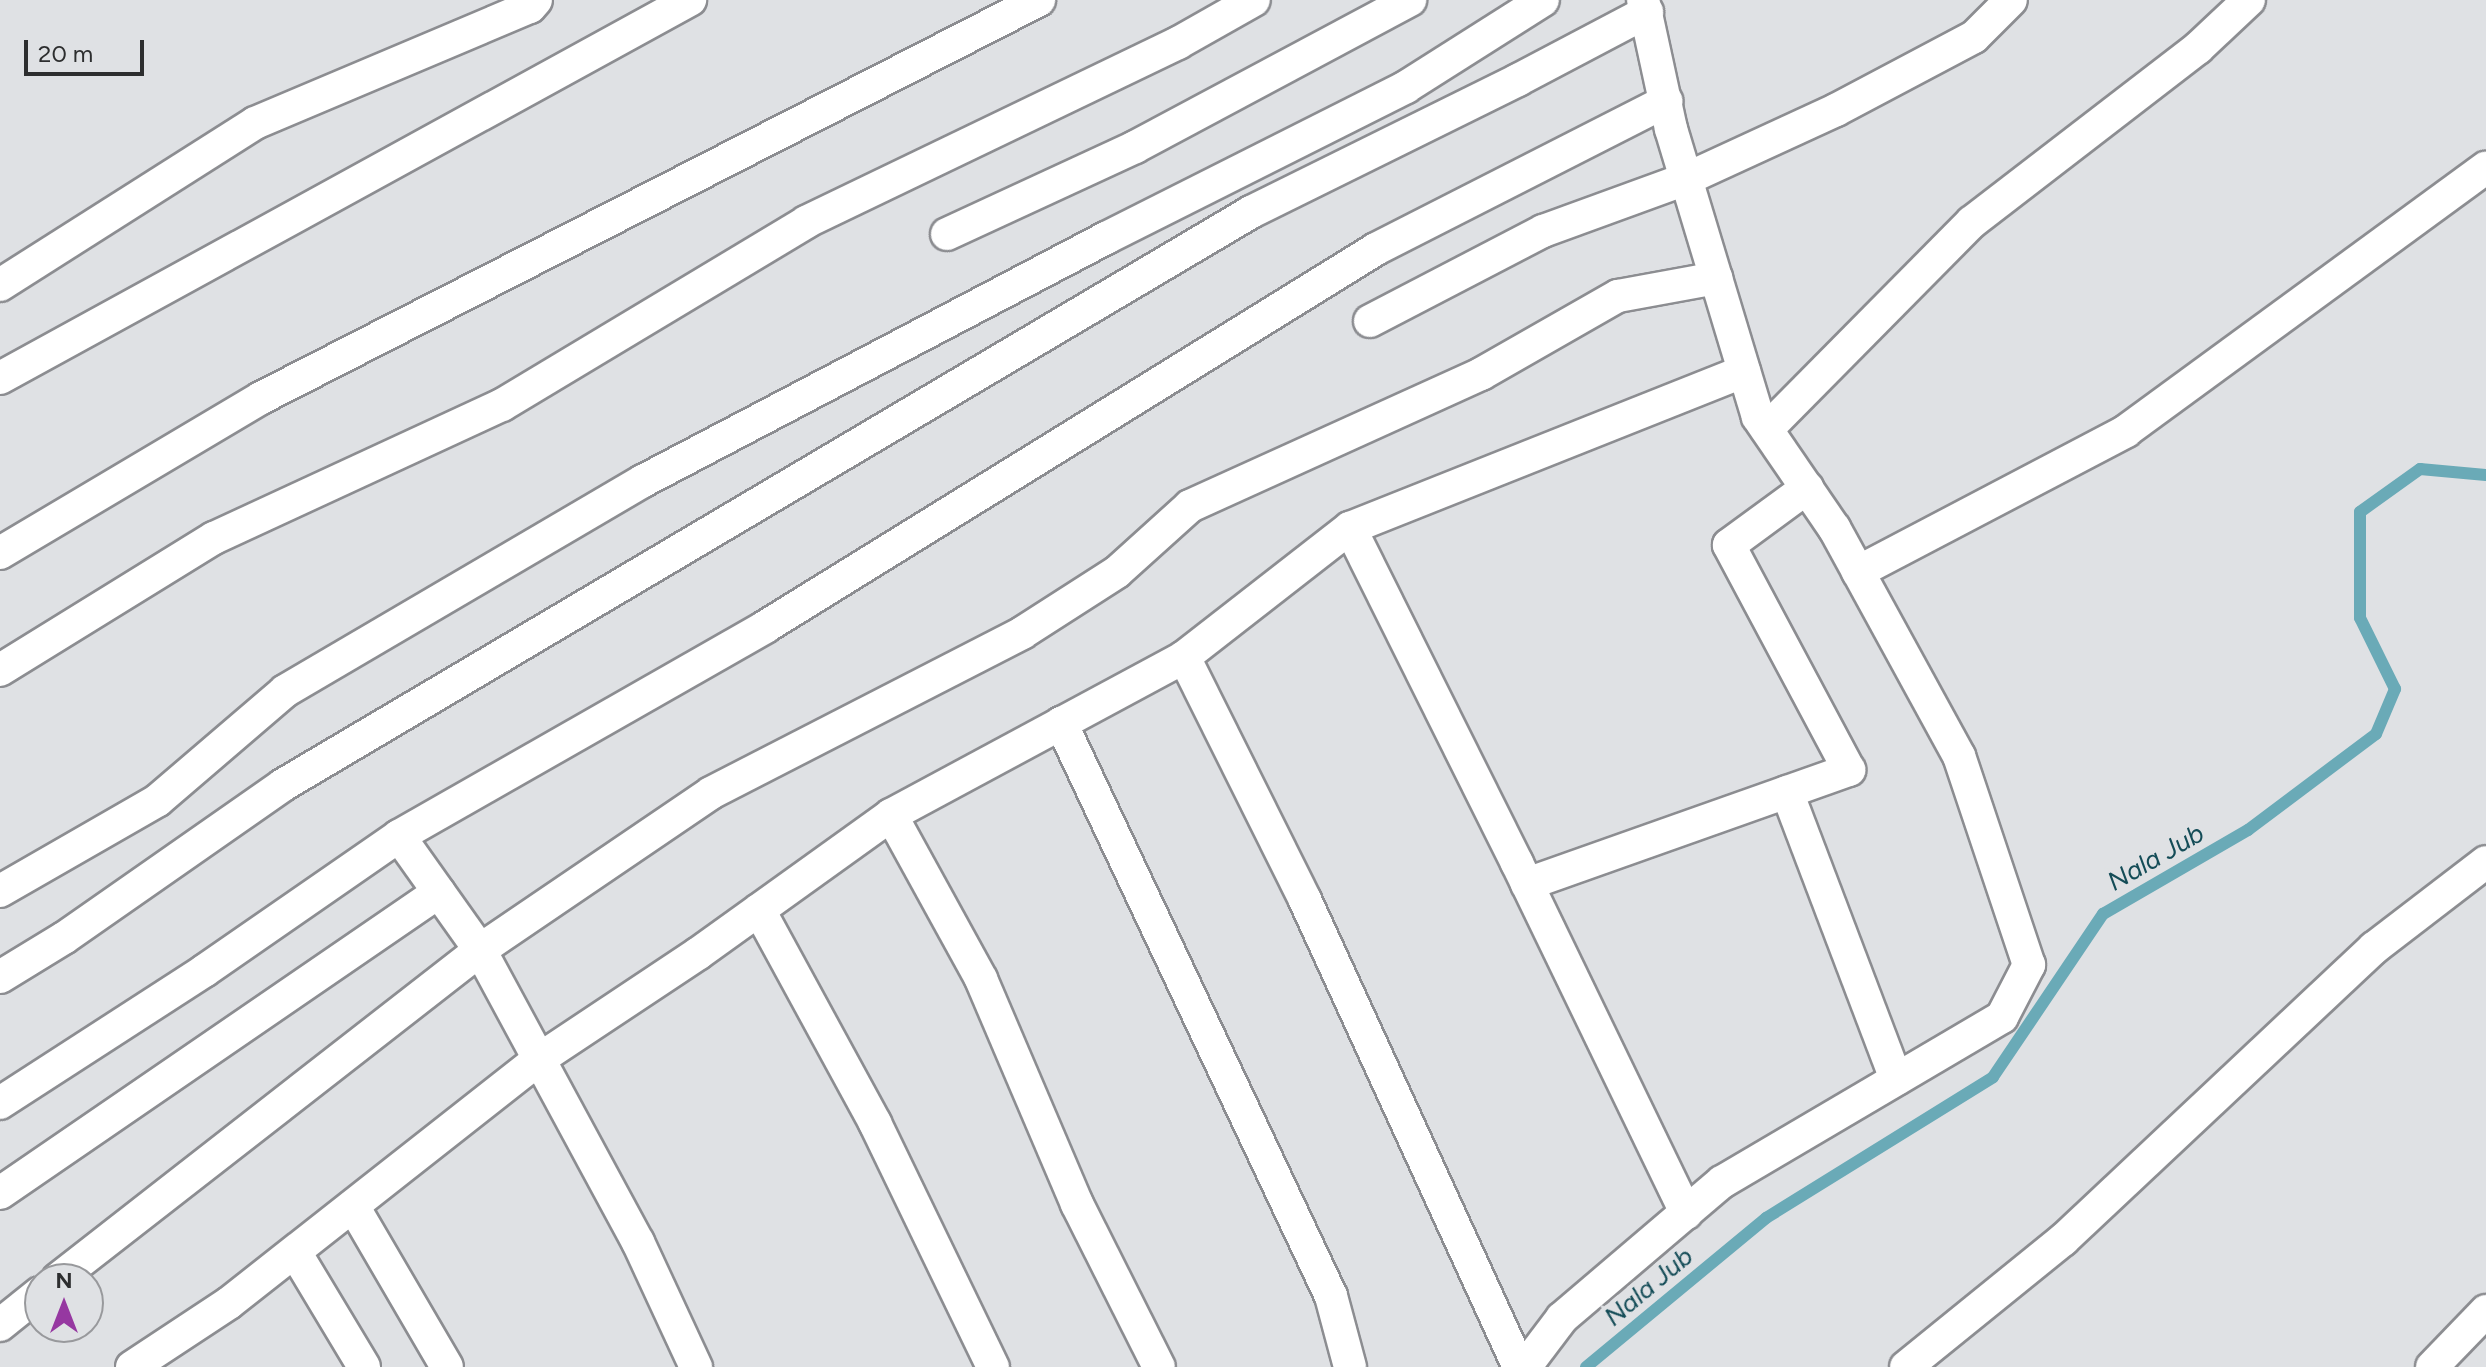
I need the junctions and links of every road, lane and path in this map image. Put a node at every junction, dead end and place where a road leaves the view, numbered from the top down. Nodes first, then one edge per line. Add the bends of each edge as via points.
1 (536, 0) edge
2 (690, 0) edge
3 (1039, 0) edge
4 (1254, 0) edge
5 (1410, 0) edge
6 (1543, 0) edge
7 (2011, 0) edge
8 (2249, 0) edge
9 (1645, 6) edge
10 (1666, 101) junction
11 (2486, 168) edge
12 (1686, 179) junction
13 (947, 234) dead end
14 (1716, 278) junction
15 (0, 285) edge
16 (1370, 321) dead end
17 (1744, 371) junction
18 (0, 378) edge
19 (1767, 429) junction
20 (1807, 488) junction
21 (1350, 528) junction
22 (0, 553) edge
23 (1858, 572) junction
24 (1184, 657) junction
25 (0, 670) edge
26 (1061, 723) junction
27 (1787, 792) junction
28 (891, 815) junction
29 (399, 836) junction
30 (2486, 862) edge
31 (1527, 884) junction
32 (0, 891) edge
33 (439, 892) junction
34 (759, 910) junction
35 (480, 950) junction
36 (0, 977) edge
37 (538, 1060) junction
38 (1896, 1079) junction
39 (0, 1103) edge
40 (0, 1193) edge
41 (353, 1206) junction
42 (1686, 1213) junction
43 (295, 1252) junction
44 (79, 1263) edge
45 (24, 1306) edge
46 (2486, 1311) edge
47 (0, 1325) edge
48 (132, 1367) edge
49 (364, 1367) edge
50 (447, 1367) edge
51 (696, 1367) edge
52 (993, 1367) edge
53 (1159, 1367) edge
54 (1350, 1367) edge
55 (1519, 1367) edge
56 (1525, 1367) edge
57 (1906, 1367) edge
58 (2432, 1367) edge

1 - 15 street via 530,7 255,123
2 - 18 street
3 - 22 street via 261,398
4 - 25 street via 1178,43 806,222 502,405 214,538
5 - 13 street via 1135,147
6 - 32 street via 1406,87 643,481 285,691 158,800
7 - 12 street via 1974,37 1836,110
8 - 19 street via 2198,48 1972,222
9 - 10 street
9 - 36 street via 1518,80 1251,212 283,785
10 - 12 street
10 - 29 street via 1376,249 765,627
11 - 23 street via 2126,431
12 - 14 street
12 - 16 street via 1543,231
14 - 17 street
14 - 35 street via 1618,296 1481,374 1190,506 1117,572 1022,633 711,793
17 - 19 street
17 - 21 street
19 - 20 street
20 - 23 street
20 - 27 street via 1729,545 1849,770
21 - 24 street
21 - 31 street
23 - 38 street via 1959,756 2029,965 2002,1017
24 - 26 street
24 - 55 street via 1305,900
26 - 28 street
26 - 54 street via 1331,1296
27 - 31 street
27 - 38 street
28 - 34 street
28 - 53 street via 981,979 1077,1204
29 - 33 street
29 - 39 street
30 - 57 street via 2374,948 2063,1240
31 - 42 street
33 - 35 street
33 - 40 street
34 - 37 street
34 - 52 street via 875,1123
35 - 37 street
35 - 44 street
37 - 41 street
37 - 51 street via 638,1242
38 - 42 street via 1722,1182
41 - 43 street
41 - 50 street
42 - 56 street via 1562,1318
43 - 48 street
43 - 49 street
45 - 47 street
46 - 58 street

